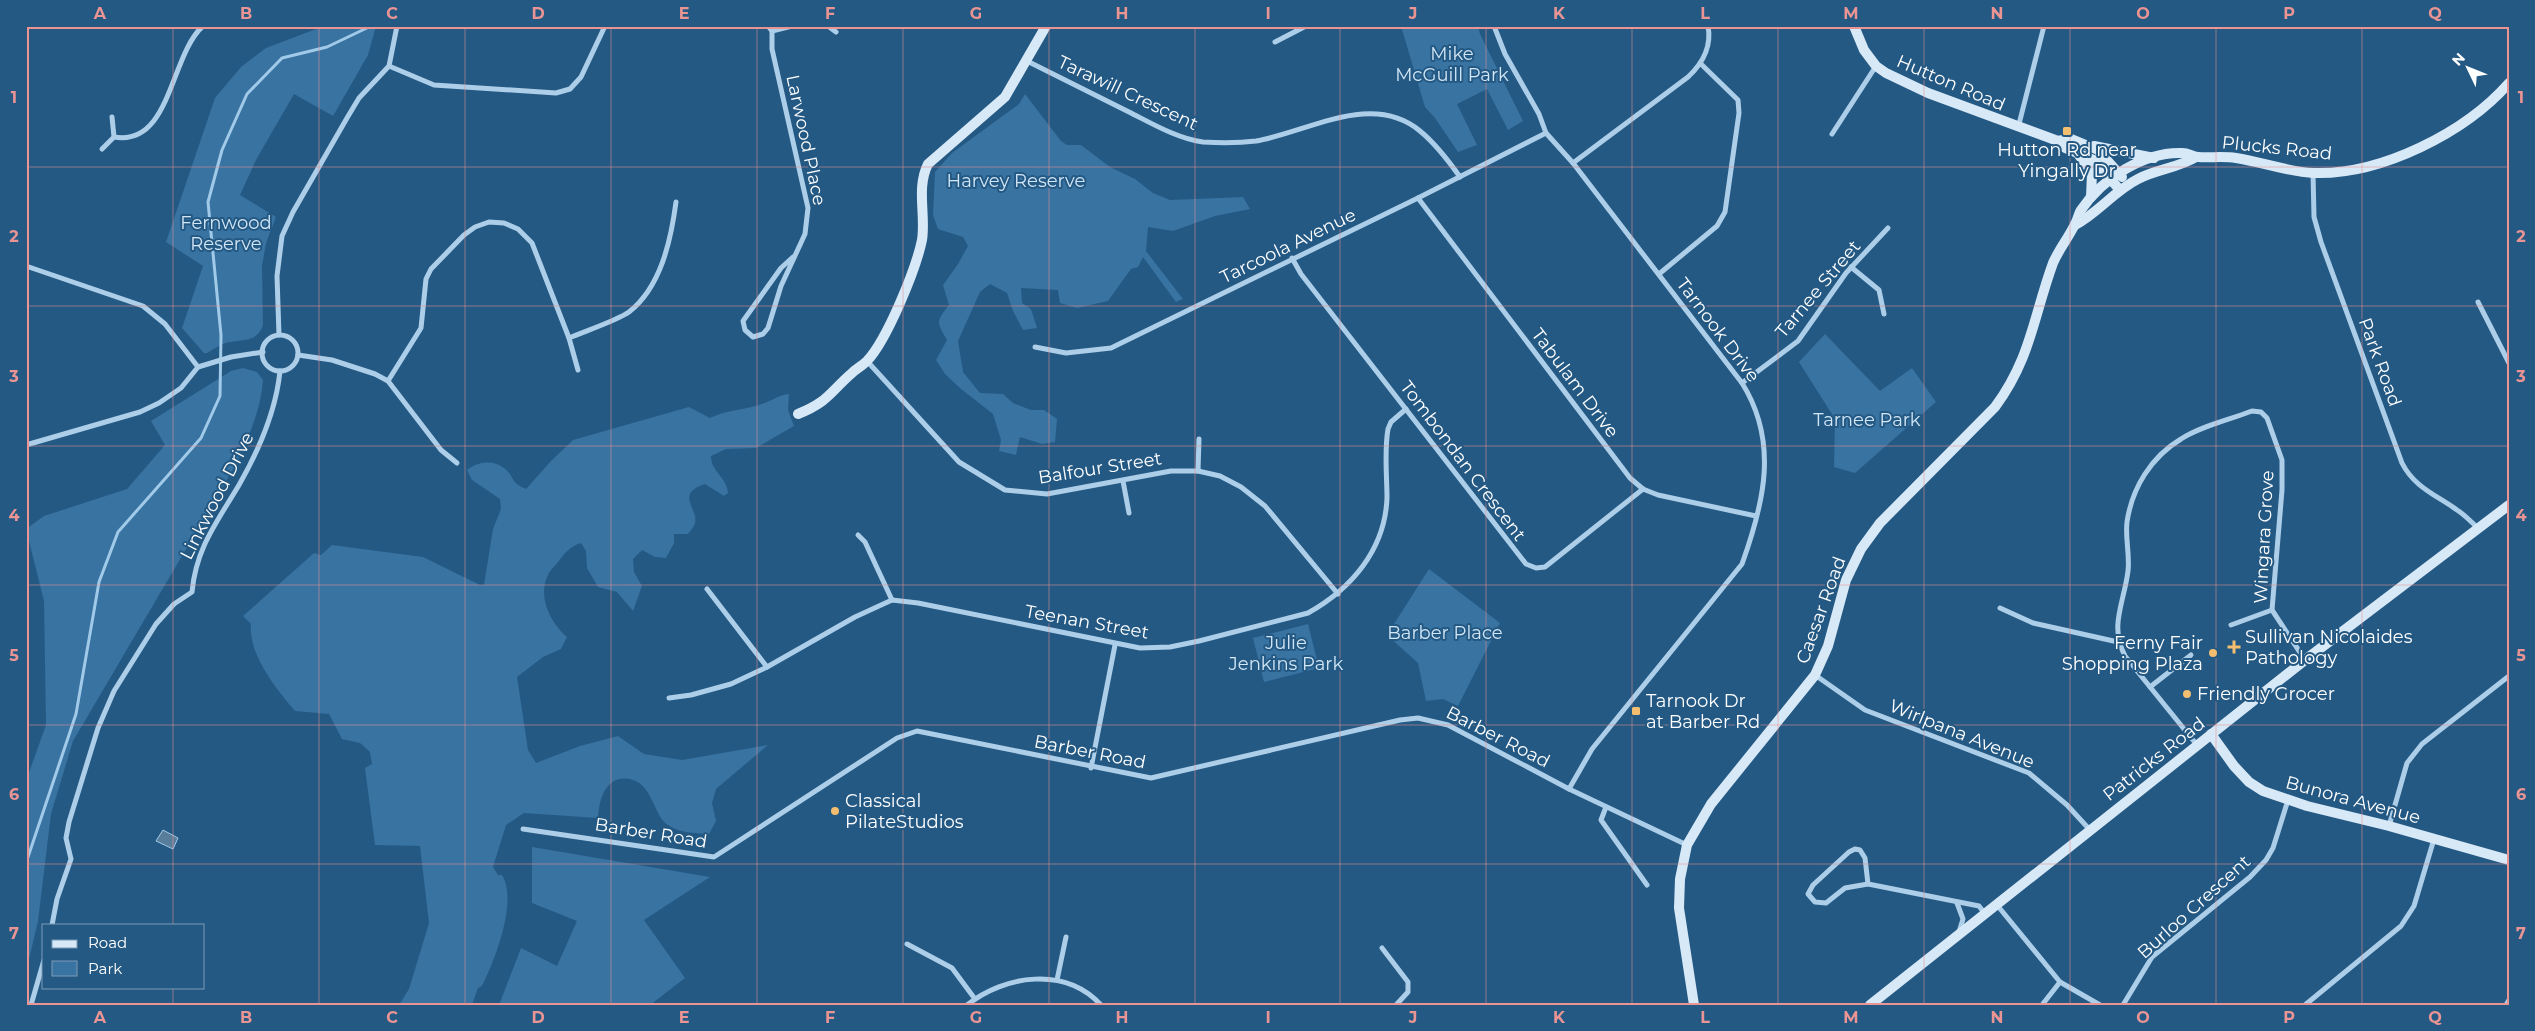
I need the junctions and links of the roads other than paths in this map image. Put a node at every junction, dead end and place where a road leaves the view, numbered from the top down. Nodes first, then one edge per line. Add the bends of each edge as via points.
1 (203, 26) edge
2 (396, 26) edge
3 (605, 26) edge
4 (792, 26) edge
5 (828, 26) edge
6 (1046, 26) edge
7 (1306, 26) edge
8 (1494, 26) edge
9 (1708, 26) edge
10 (1854, 26) edge
11 (2044, 26) edge
12 (770, 29) edge
13 (836, 32) dead end
14 (1275, 42) dead end
15 (1027, 60) junction
16 (1702, 64) junction
17 (389, 66) junction
18 (1876, 66) junction
19 (2509, 83) edge
20 (112, 117) dead end
21 (2018, 128) junction
22 (1546, 133) junction
23 (1832, 134) dead end
24 (114, 137) junction
25 (2058, 141) junction
26 (2090, 146) junction
27 (102, 149) dead end
28 (2078, 153) junction
29 (2196, 157) junction
30 (2154, 158) junction
31 (1573, 163) junction
32 (2313, 173) junction
33 (2116, 175) junction
34 (1460, 177) junction
35 (2124, 187) junction
36 (2091, 196) junction
37 (1418, 198) junction
38 (676, 202) dead end
39 (2075, 225) junction
40 (1888, 228) dead end
41 (792, 257) junction
42 (1292, 258) junction
43 (26, 266) edge
44 (1851, 268) junction
45 (1659, 274) junction
46 (2478, 302) dead end
47 (1884, 314) dead end
48 (279, 335) junction
49 (570, 338) junction
50 (1035, 346) dead end
51 (263, 352) junction
52 (298, 355) junction
53 (867, 361) junction
54 (2509, 363) edge
55 (198, 366) junction
56 (578, 370) dead end
57 (280, 371) junction
58 (388, 381) junction
59 (1742, 383) junction
60 (1406, 409) junction
61 (798, 414) dead end
62 (1199, 439) dead end
63 (26, 445) edge
64 (457, 463) dead end
65 (1198, 471) junction
66 (1123, 481) junction
67 (1643, 489) junction
68 (2509, 505) edge
69 (1129, 513) dead end
70 (1756, 516) junction
71 (2478, 528) junction
72 (858, 535) dead end
73 (707, 589) dead end
74 (1338, 594) junction
75 (892, 600) junction
76 (2000, 608) dead end
77 (2272, 610) junction
78 (2231, 625) dead end
79 (2118, 642) junction
80 (1116, 645) junction
81 (2191, 655) dead end
82 (2305, 660) junction
83 (767, 667) junction
84 (1815, 675) junction
85 (2509, 676) edge
86 (2150, 687) junction
87 (669, 698) dead end
88 (2211, 734) junction
89 (2197, 745) junction
90 (1091, 768) junction
91 (1569, 789) junction
92 (2288, 800) junction
93 (1606, 807) junction
94 (2389, 826) junction
95 (523, 829) dead end
96 (2090, 830) junction
97 (2434, 839) junction
98 (1687, 845) junction
99 (2509, 860) edge
100 (1868, 884) junction
101 (1647, 886) dead end
102 (1956, 902) junction
103 (1997, 905) junction
104 (1985, 914) junction
105 (52, 924) edge
106 (1958, 936) junction
107 (1066, 937) dead end
108 (907, 944) dead end
109 (1382, 948) dead end
110 (42, 967) edge
111 (1057, 980) junction
112 (2060, 982) junction
113 (975, 999) junction
114 (2509, 1000) edge
115 (1399, 1004) edge
116 (31, 1005) edge
117 (967, 1005) edge
118 (1101, 1005) edge
119 (1694, 1005) edge
120 (1870, 1005) edge
121 (2042, 1005) edge
122 (2100, 1005) edge
123 (2123, 1005) edge
124 (2305, 1005) edge
125 (2506, 1005) edge

1 - 24 street via 188,44 157,119 148,129 133,137
2 - 17 street
3 - 17 street via 581,78 570,89 556,94 434,85
4 - 12 street
5 - 13 street
6 - 15 street
7 - 14 street
8 - 22 street, Tarnook Drive
9 - 16 street via 1710,36
10 - 18 street, Hutton Road via 1864,50
11 - 21 street
12 - 41 street, Larwood Place via 808,208 805,234
15 - 34 street, Tarawill Crescent via 1157,125 1202,142 1255,141 1346,116 1388,116 1420,130 1443,153
15 - 53 street via 1016,82 997,107 928,164 922,175 922,238 918,256 886,331
16 - 31 street
16 - 45 street via 1738,100 1725,212 1717,226
17 - 48 street via 351,111 282,236 277,276
18 - 21 street, Hutton Road via 1928,93
18 - 23 street
19 - 32 street, Plucks Road via 2467,121 2417,148 2368,167
20 - 24 street
21 - 25 street, Hutton Road
22 - 31 street, Tarnook Drive
22 - 34 street, Tarcoola Avenue
24 - 27 street
25 - 26 street, Hutton Road via 2069,138
25 - 28 street, Hutton Road
26 - 30 street
26 - 33 street, Hutton Road via 2104,156
28 - 33 street, Hutton Road
28 - 36 street via 2091,168
29 - 30 street, Plucks Road via 2184,153
29 - 32 street, Plucks Road via 2235,158
29 - 35 street, Plucks Road via 2186,164 2158,170
30 - 33 street, Plucks Road
31 - 45 street, Tarnook Drive
32 - 71 street, Park Road via 2314,217 2321,242 2402,463 2409,476 2421,487 2459,511
33 - 35 street, Hutton Road
33 - 36 street, Caesar Road
34 - 37 street, Tarcoola Avenue
35 - 39 street, Caesar Road
36 - 39 street, Caesar Road via 2079,212
37 - 42 street, Tarcoola Avenue
37 - 67 street, Tabulam Drive via 1630,478
38 - 49 street via 673,229 653,286 628,312
39 - 84 street, Caesar Road via 2052,263 2028,347 2010,387 1995,407 1880,523 1861,549 1846,580 1828,646
40 - 44 street, Tarnee Street
41 - 41 street, Larwood Place via 768,328 763,334 753,337 745,330 743,321
42 - 50 street, Tarcoola Avenue via 1111,348 1066,354
42 - 60 street, Tombondan Crescent
43 - 55 street via 143,306 165,324
44 - 47 street via 1879,290
44 - 59 street, Tarnee Street via 1798,340
45 - 59 street, Tarnook Drive
46 - 54 street
48 - 51 street via 270,339
48 - 52 street via 294,341
49 - 56 street
49 - 58 street via 532,243 518,229 504,223 489,222 464,235 431,268 426,279 421,328
51 - 55 street
51 - 57 street via 266,363
52 - 57 street via 294,364
52 - 58 street via 332,360
53 - 61 street via 826,400
53 - 66 street, Balfour Street via 959,462 1005,490 1047,494
55 - 63 street via 181,388 140,412
57 - 105 street, Linkwood Drive via 278,391 265,431 242,479 203,546 194,568 192,592 174,604 156,624 114,691 98,728 69,822 66,838 72,859 57,899
58 - 64 street via 441,450
59 - 70 street, Tarnook Drive via 1751,396 1765,440 1766,466
60 - 67 street, Tombondan Crescent via 1517,554 1526,564 1536,568 1552,562
60 - 74 street, Teenan Street via 1388,429 1387,499 1380,536 1357,575
62 - 65 street
65 - 66 street, Balfour Street via 1171,471
65 - 74 street, Balfour Street via 1220,476 1241,486 1265,506
66 - 69 street
67 - 70 street, Tabulam Drive
68 - 71 street, Patricks Road
70 - 91 street, Tarnook Drive via 1742,564 1592,749
71 - 82 street, Patricks Road
72 - 75 street via 865,542
73 - 83 street
74 - 80 street, Teenan Street via 1308,613 1199,641 1156,648
75 - 80 street, Teenan Street
75 - 83 street
76 - 79 street via 2033,623
77 - 78 street
77 - 79 street, Wingara Grove via 2282,460 2267,418 2261,412 2252,411 2182,438 2160,454 2140,481 2126,525 2128,572 2118,623
77 - 82 street, Wingara Grove
79 - 86 street
80 - 90 street
81 - 86 street
82 - 88 street, Patricks Road
83 - 87 street via 731,684
84 - 96 street, Wirlpana Avenue via 1865,710 2029,773 2067,805
84 - 98 street, Caesar Road via 1712,804
85 - 94 street via 2422,744 2407,763
86 - 89 street
88 - 89 street, Patricks Road
88 - 92 street, Bunora Avenue via 2249,782
89 - 96 street, Patricks Road
90 - 91 street, Barber Road via 1151,778 1418,718 1448,725
90 - 95 street, Barber Road via 917,731 897,738 714,857
91 - 93 street, Barber Road
92 - 94 street, Bunora Avenue
92 - 123 street, Burloo Crescent via 2266,860 2250,877 2152,957
93 - 98 street, Barber Road
93 - 101 street via 1601,820
94 - 97 street, Bunora Avenue
96 - 103 street, Patricks Road
97 - 99 street, Bunora Avenue
97 - 124 street via 2414,906 2401,926
98 - 119 street, Caesar Road via 1680,878 1679,908
100 - 100 street via 1865,858 1860,850 1855,849 1813,885 1808,894 1815,902 1826,903 1845,888
100 - 102 street
102 - 104 street via 1979,906
102 - 106 street via 1963,919
103 - 104 street, Patricks Road
103 - 112 street
104 - 106 street, Patricks Road
106 - 120 street, Patricks Road
107 - 111 street
108 - 113 street via 952,968
109 - 115 street via 1408,982 1408,992
110 - 116 street
111 - 113 street via 1018,979
111 - 118 street via 1087,994
112 - 121 street
112 - 122 street
113 - 117 street
114 - 125 street

